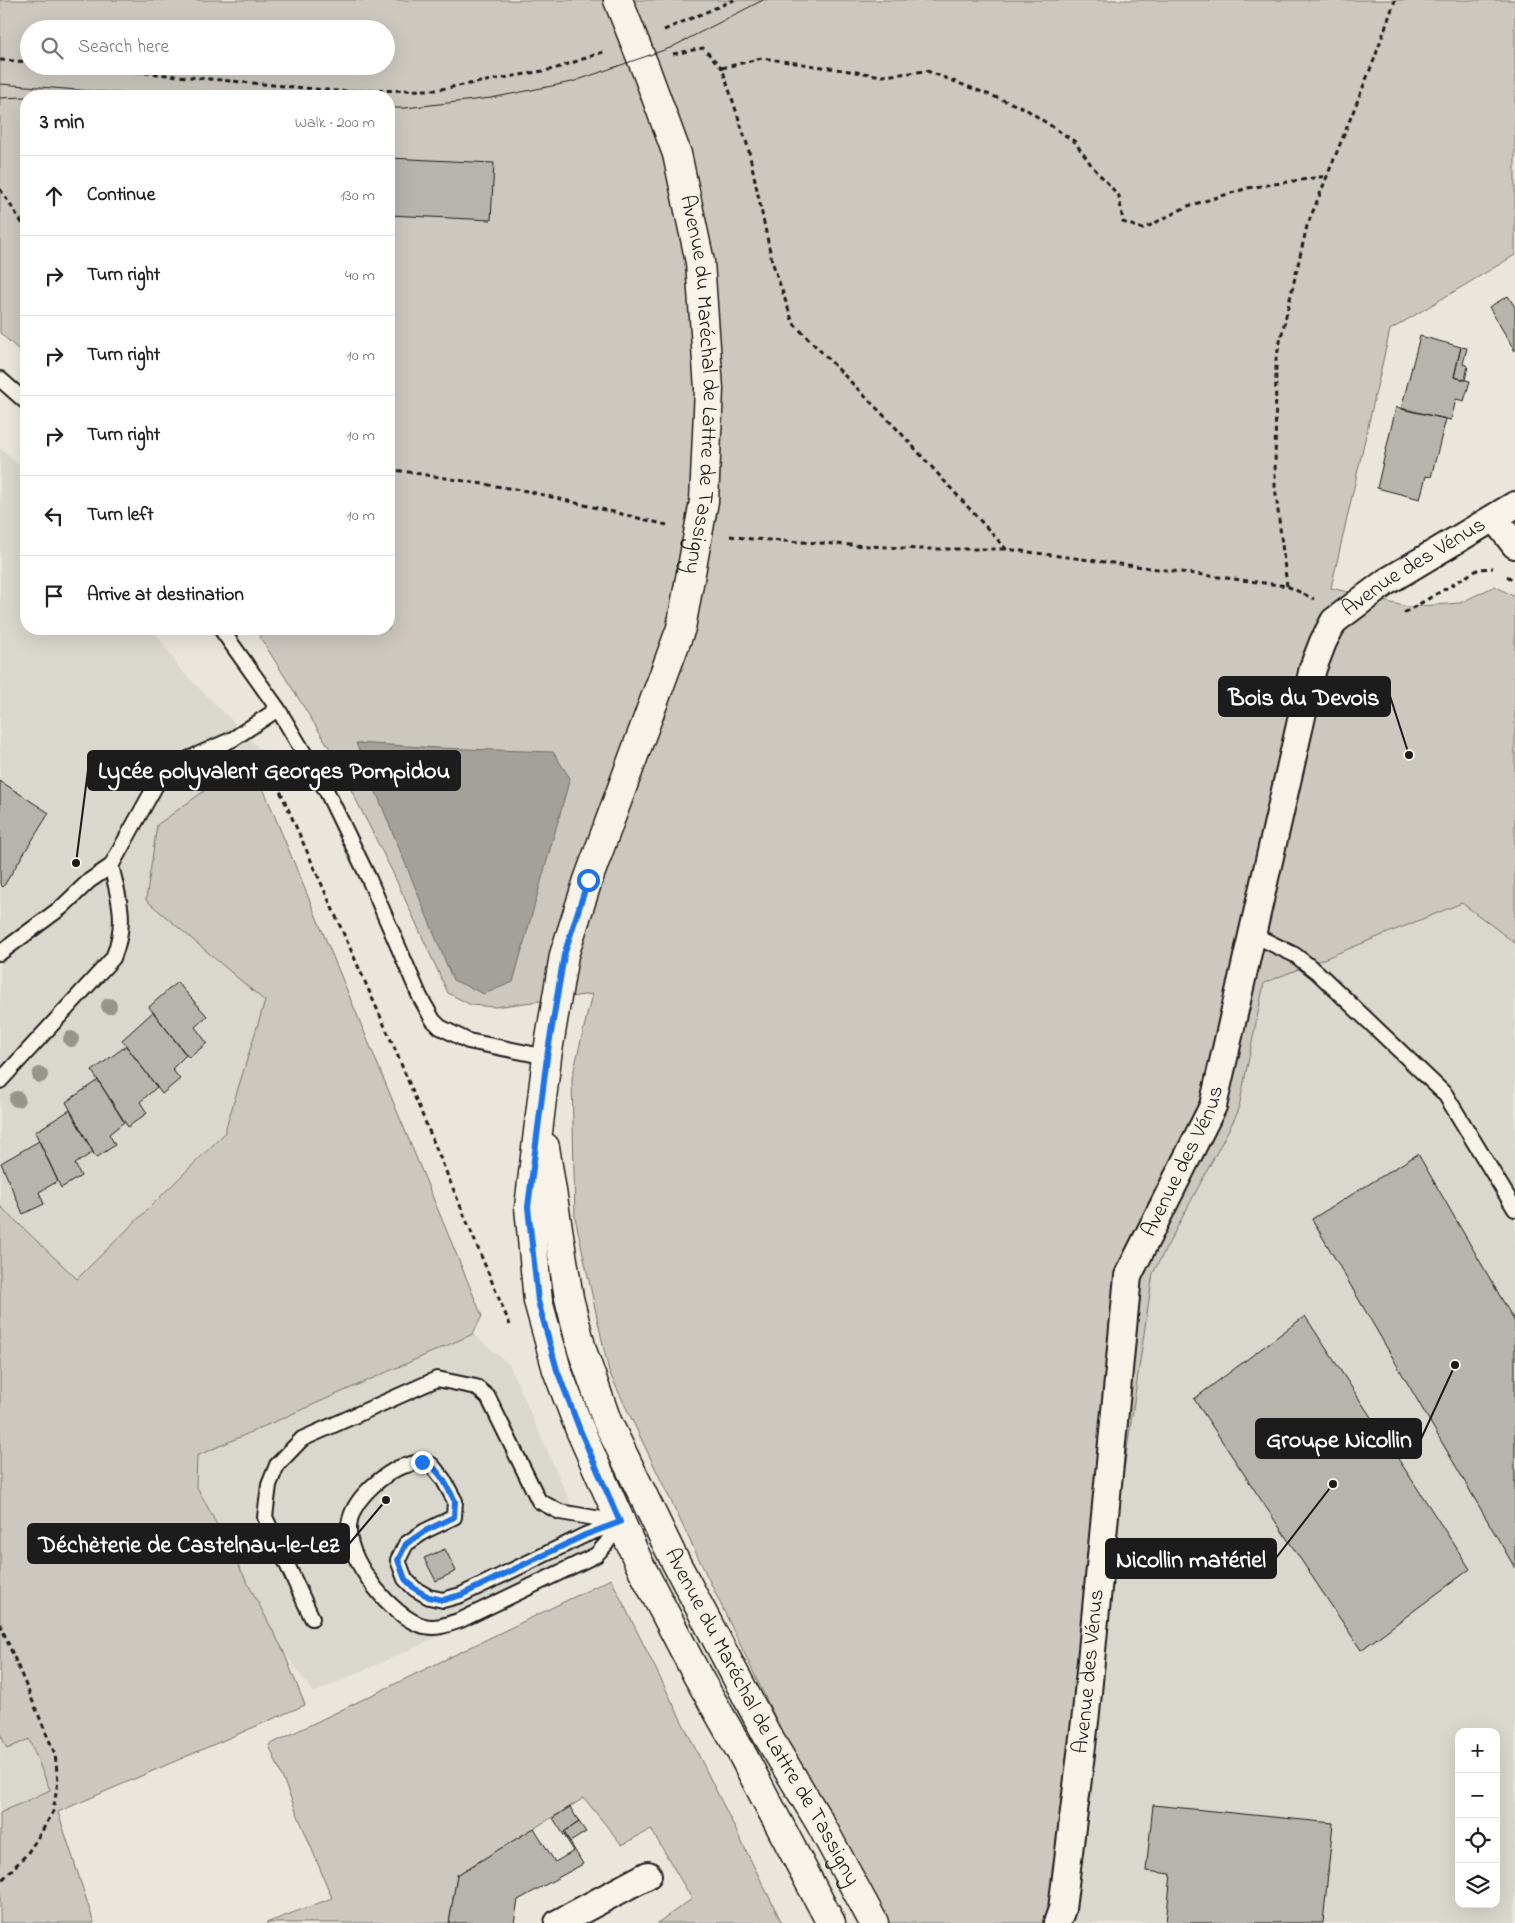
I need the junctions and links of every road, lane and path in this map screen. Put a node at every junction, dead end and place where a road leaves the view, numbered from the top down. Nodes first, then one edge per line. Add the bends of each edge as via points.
1 (734, 0) edge
2 (1395, 0) edge
3 (623, 12) edge
4 (664, 56) dead end
5 (0, 60) edge
6 (20, 61) edge
7 (722, 68) junction
8 (168, 75) edge
9 (325, 90) edge
10 (395, 90) edge
11 (1327, 176) junction
12 (0, 189) edge
13 (20, 220) edge
14 (0, 379) edge
15 (20, 397) edge
16 (1504, 512) edge
17 (1515, 545) edge
18 (1496, 568) dead end
19 (1502, 572) dead end
20 (1515, 581) edge
21 (1287, 586) junction
22 (1322, 603) dead end
23 (1404, 613) dead end
24 (225, 635) edge
25 (278, 709) junction
26 (111, 866) junction
27 (1252, 934) junction
28 (0, 953) edge
29 (547, 1057) junction
30 (0, 1081) edge
31 (540, 1116) junction
32 (1515, 1209) edge
33 (650, 1510) junction
34 (620, 1522) junction
35 (312, 1618) dead end
36 (0, 1624) edge
37 (648, 1875) dead end
38 (0, 1882) edge
39 (558, 1923) edge
40 (831, 1923) edge
41 (874, 1923) edge
42 (1058, 1923) edge

1 - 3 path via 656,34 648,17
2 - 11 path
3 - 10 path via 610,33 610,50 573,63 435,90
3 - 29 street, Avenue du Maréchal de Lattre de Tassigny via 677,154 700,262 709,389 704,501 681,628 588,880 564,955
4 - 7 path via 702,48
5 - 6 path
7 - 11 path via 762,58 883,76 927,72 1024,108 1074,141 1119,196 1123,222 1142,229 1188,206 1248,188
7 - 21 path via 748,147 772,261 793,323 899,431 1006,549
8 - 9 path
11 - 21 path via 1307,226 1276,359 1275,486
12 - 13 path
14 - 15 lane
16 - 17 street
16 - 27 street, Avenue des Vénus via 1386,582 1334,621 1313,668
18 - 23 path via 1479,569
19 - 20 path
21 - 22 path
24 - 25 lane
25 - 26 lane via 233,739 177,764 157,783
25 - 29 lane via 327,792 433,1020 468,1041
26 - 28 lane
26 - 30 lane via 122,908 120,942 113,958
27 - 32 lane via 1295,955 1317,972 1445,1094
27 - 42 street, Avenue des Vénus via 1213,1106 1128,1276 1086,1713
29 - 31 street, Avenue du Maréchal de Lattre de Tassigny
31 - 33 street, Avenue du Maréchal de Lattre de Tassigny via 569,1298 582,1350 607,1421
31 - 34 street, Avenue du Maréchal de Lattre de Tassigny via 528,1207 538,1301 557,1370
33 - 34 street
33 - 41 street, Avenue du Maréchal de Lattre de Tassigny via 767,1736 820,1823
34 - 34 lane via 585,1535 461,1595 443,1600 415,1589 405,1579 398,1560 406,1544 454,1517 455,1501 432,1465 422,1462 397,1468 372,1486 356,1506 349,1526 352,1548 360,1566 385,1600 424,1626 441,1627 596,1555
34 - 35 lane via 560,1512 539,1501 488,1396 476,1387 438,1380 302,1439 277,1465 269,1485 265,1517
34 - 40 street, Avenue du Maréchal de Lattre de Tassigny via 697,1675 746,1760
36 - 38 path via 55,1754 58,1781 52,1812 42,1831 27,1854
37 - 39 street

